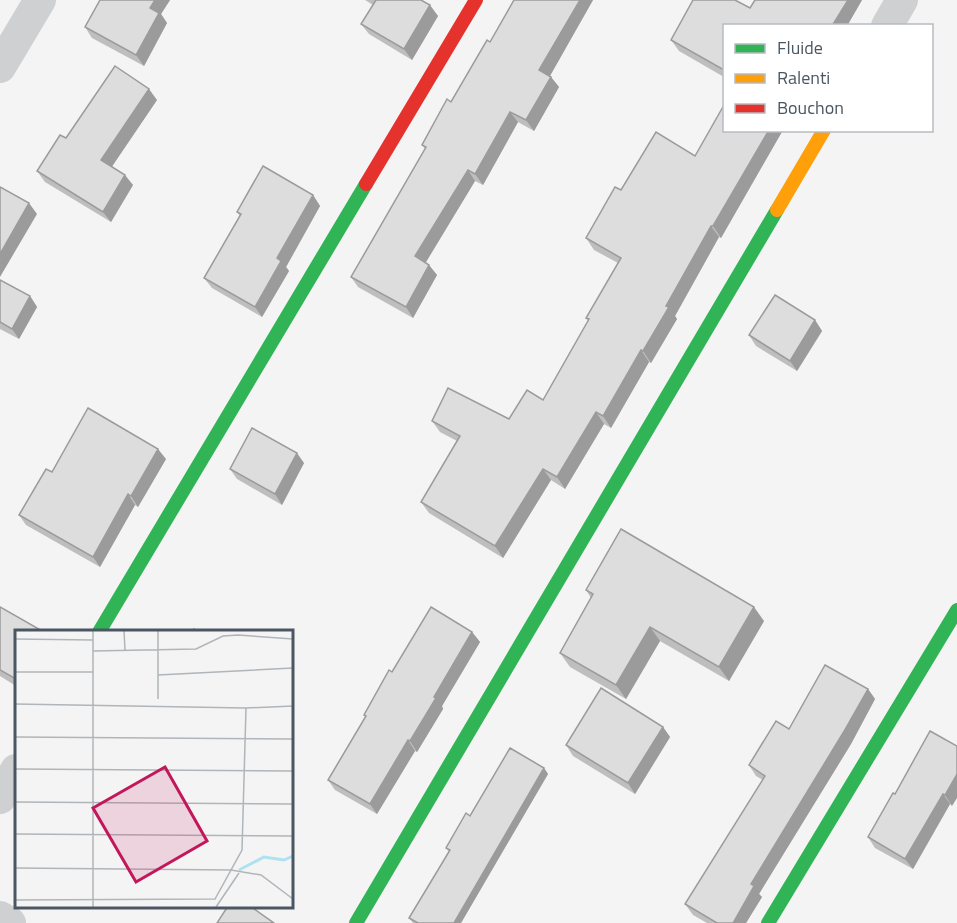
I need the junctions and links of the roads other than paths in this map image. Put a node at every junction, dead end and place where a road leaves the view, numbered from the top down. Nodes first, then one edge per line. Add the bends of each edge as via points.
1 (40, 0) edge
2 (476, 0) edge
3 (902, 0) edge
4 (887, 24) edge
5 (0, 67) edge
6 (824, 132) edge
7 (957, 610) edge
8 (100, 630) edge
9 (15, 772) edge
10 (0, 798) edge
11 (0, 917) edge
12 (10, 923) edge
13 (356, 923) edge
14 (768, 923) edge

1 - 5 street
2 - 8 street
3 - 4 street
6 - 13 street
7 - 14 street
9 - 10 street
11 - 12 street

